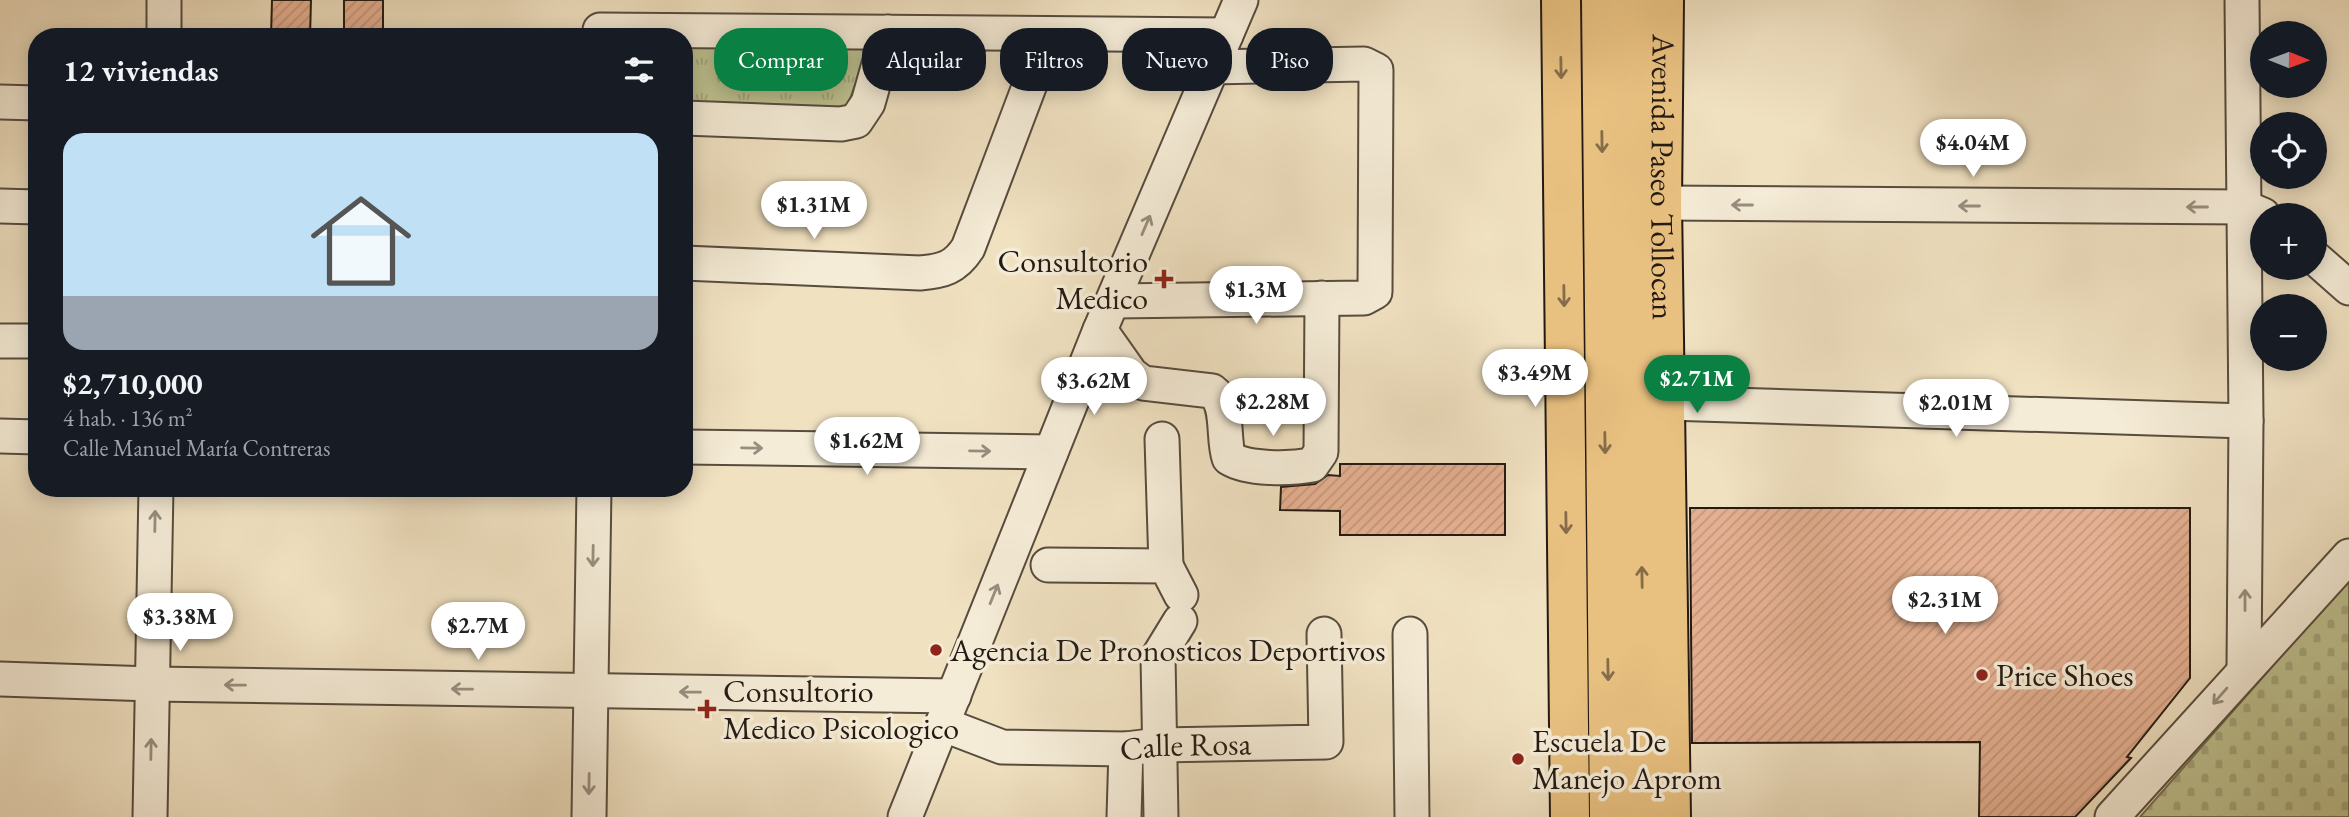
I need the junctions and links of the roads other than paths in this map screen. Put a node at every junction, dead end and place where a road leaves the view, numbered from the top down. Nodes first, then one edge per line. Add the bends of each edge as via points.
1 (164, 0) edge
2 (1241, 0) edge
3 (1601, 0) edge
4 (2242, 0) edge
5 (1654, 3) edge
6 (1561, 5) edge
7 (601, 22) edge
8 (164, 28) edge
9 (1229, 28) edge
10 (862, 32) edge
11 (1232, 66) edge
12 (871, 91) edge
13 (1027, 91) edge
14 (1201, 91) edge
15 (0, 102) edge
16 (28, 103) edge
17 (693, 118) edge
18 (1662, 203) junction
19 (2254, 203) edge
20 (0, 206) edge
21 (28, 207) edge
22 (2250, 211) edge
23 (693, 263) edge
24 (2327, 269) edge
25 (2251, 280) edge
26 (2349, 288) edge
27 (1322, 298) junction
28 (1107, 315) junction
29 (0, 341) edge
30 (28, 341) edge
31 (1667, 403) junction
32 (2246, 421) junction
33 (0, 436) edge
34 (28, 437) edge
35 (1162, 439) dead end
36 (693, 447) edge
37 (1051, 452) junction
38 (156, 497) edge
39 (594, 497) edge
40 (2349, 555) edge
41 (1048, 565) dead end
42 (1175, 594) junction
43 (1324, 634) dead end
44 (1410, 634) dead end
45 (2244, 668) junction
46 (0, 679) edge
47 (152, 684) junction
48 (591, 691) junction
49 (948, 710) junction
50 (1159, 745) junction
51 (1126, 749) junction
52 (150, 817) edge
53 (589, 817) edge
54 (905, 817) edge
55 (1125, 817) edge
56 (1161, 817) edge
57 (1412, 817) edge
58 (1570, 817) edge
59 (1609, 817) edge
60 (1644, 817) edge
61 (1671, 817) edge
62 (2112, 817) edge

1 - 8 street
2 - 9 street
3 -> 59 main road, Avenida Paseo Tollocan
4 - 19 street
5 - 18 main road, Avenida Paseo Tollocan
60 -> 5 main road, Avenida Paseo Tollocan
6 -> 58 main road
7 - 10 street
11 - 27 street via 1364,64 1376,71 1375,292 1364,298
12 - 17 street via 856,121 841,124
13 - 23 street via 968,248 948,270 920,273
28 -> 14 street
15 - 16 street
22 -> 18 street
18 - 31 main road, Avenida Paseo Tollocan
20 - 21 street
24 - 26 street
25 - 32 street
27 - 28 street
27 - 28 street via 1321,452 1318,460 1301,467 1229,458 1218,395 1143,383 1132,374
28 - 37 street
29 - 30 street
31 - 32 street
31 - 61 main road, Avenida Paseo Tollocan
45 -> 32 street
33 - 34 street
35 - 42 street
36 -> 37 street
49 -> 37 street
47 -> 38 street
39 -> 48 street
40 - 45 street
41 - 42 street
42 - 50 street via 1158,657
43 - 50 street, Calle Rosa via 1326,742
44 - 57 street
45 -> 62 street
46 - 47 street
48 -> 47 street
52 -> 47 street
49 -> 48 street
48 -> 53 street
49 - 51 street, Calle Rosa via 1002,747
49 - 54 street
50 - 51 street, Calle Rosa
50 - 56 street
51 - 55 street

